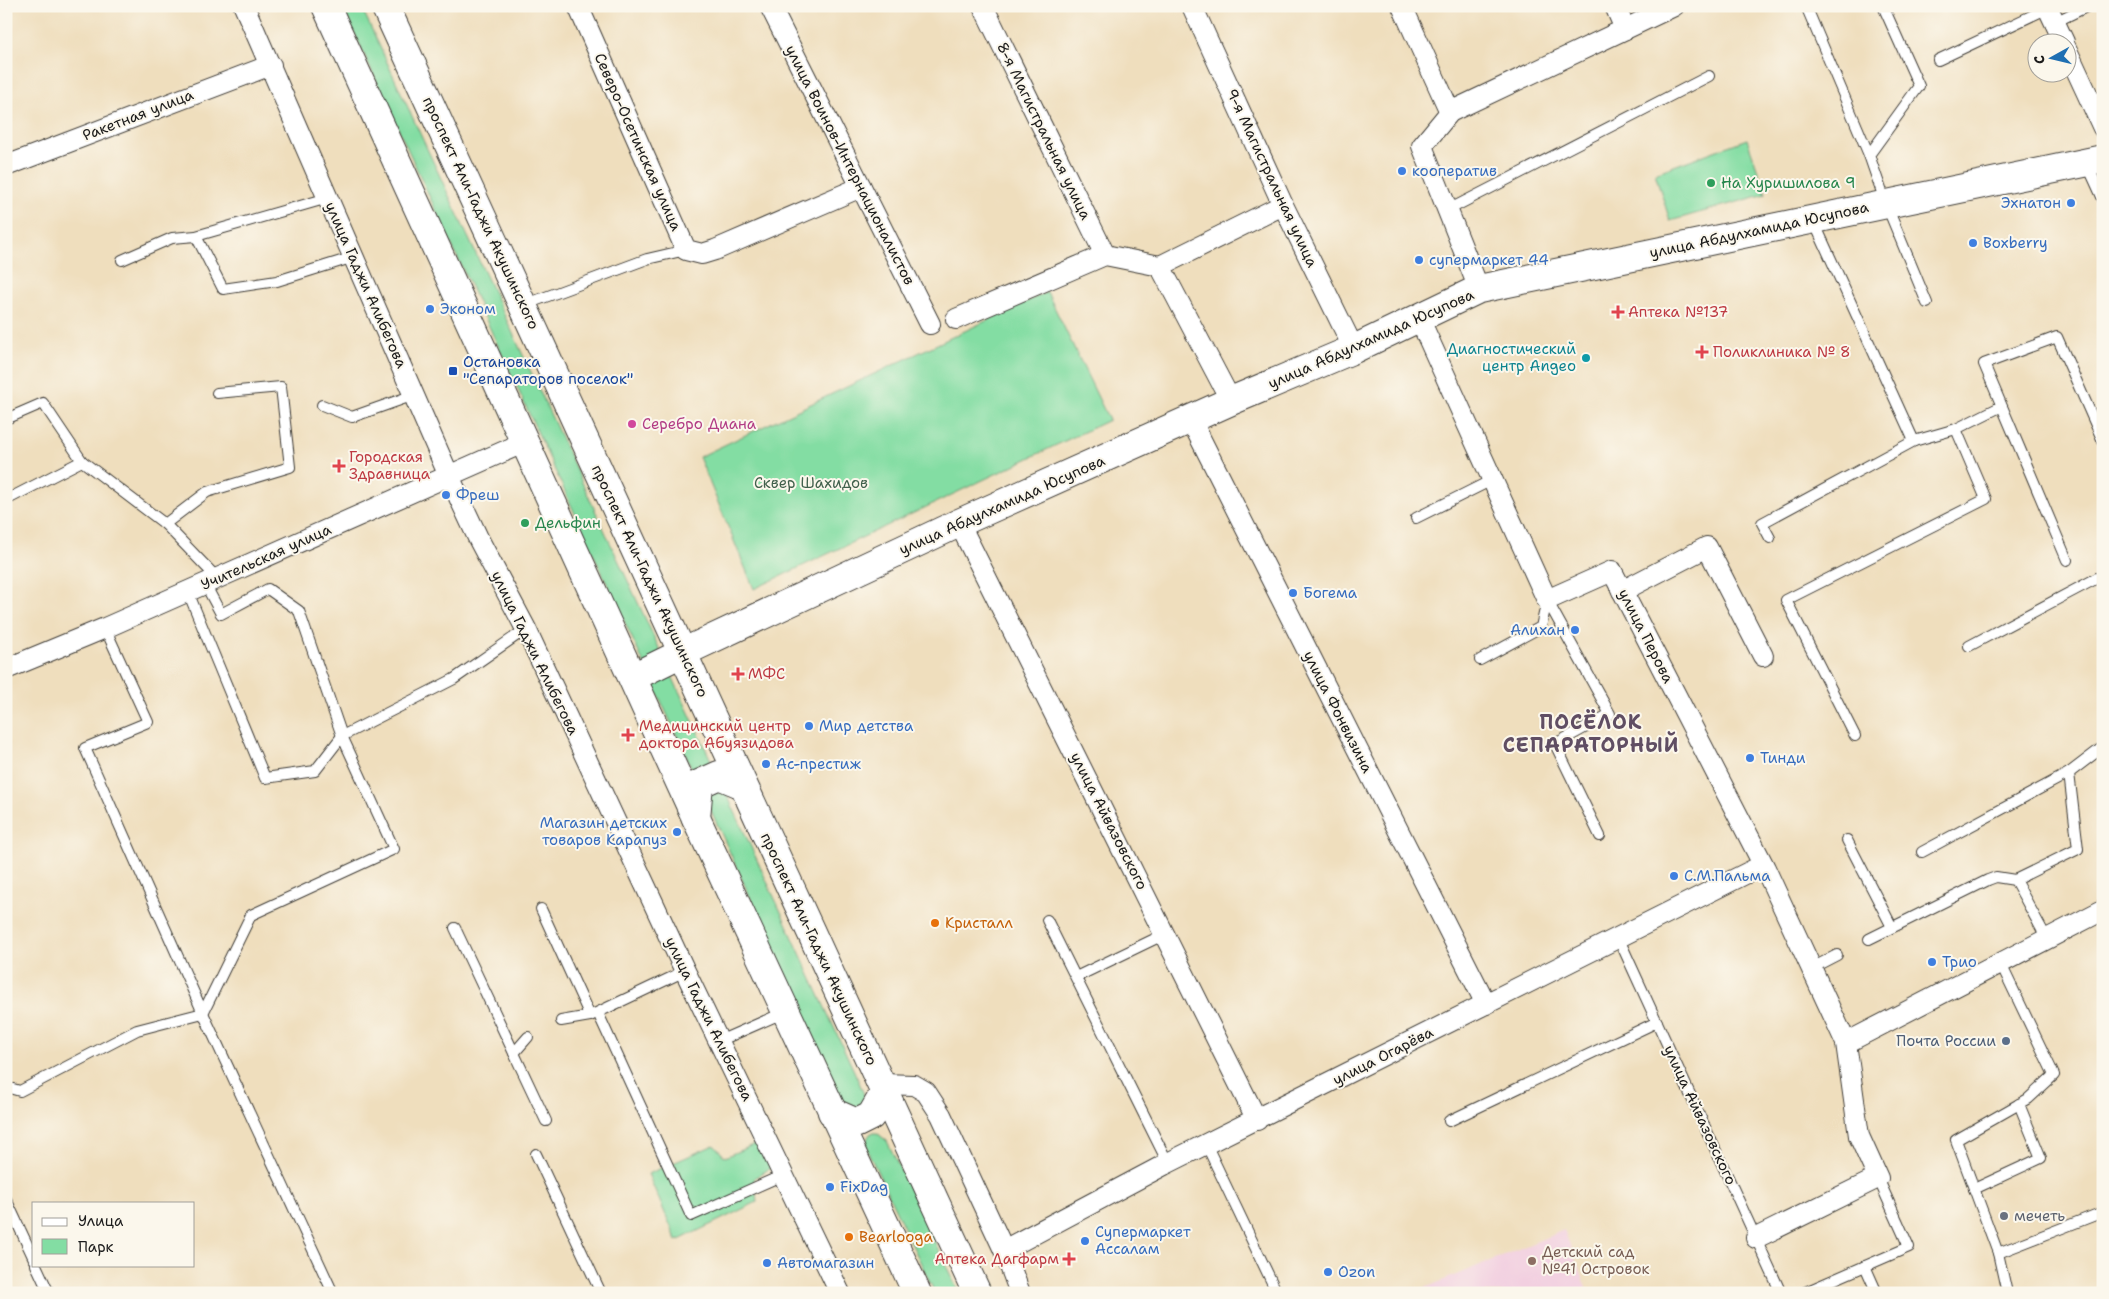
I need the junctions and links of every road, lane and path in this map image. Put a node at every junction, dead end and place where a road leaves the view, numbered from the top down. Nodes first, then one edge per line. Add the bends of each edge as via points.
1 (244, 6) edge
2 (326, 6) edge
3 (385, 6) edge
4 (578, 6) edge
5 (770, 6) edge
6 (983, 6) edge
7 (1192, 6) edge
8 (1402, 6) edge
9 (1615, 6) edge
10 (1674, 6) edge
11 (1806, 6) edge
12 (1883, 6) edge
13 (2088, 6) edge
14 (2050, 12) edge
15 (1625, 29) junction
16 (2059, 32) edge
17 (1938, 60) dead end
18 (270, 65) junction
19 (2076, 70) edge
20 (1708, 76) dead end
21 (1450, 112) junction
22 (2103, 128) edge
23 (1870, 155) junction
24 (2094, 160) edge
25 (6, 166) edge
26 (861, 187) junction
27 (328, 198) junction
28 (2103, 199) edge
29 (1886, 204) junction
30 (1283, 205) junction
31 (1448, 210) junction
32 (1812, 218) junction
33 (196, 236) junction
34 (686, 250) junction
35 (1105, 255) junction
36 (354, 257) junction
37 (122, 260) dead end
38 (1160, 266) junction
39 (1480, 289) junction
40 (1927, 303) dead end
41 (523, 306) junction
42 (1419, 318) junction
43 (956, 319) dead end
44 (930, 324) dead end
45 (1354, 349) junction
46 (217, 392) dead end
47 (414, 395) junction
48 (1230, 402) junction
49 (322, 405) dead end
50 (2000, 407) junction
51 (6, 419) edge
52 (1191, 420) junction
53 (1956, 429) junction
54 (1914, 441) junction
55 (2103, 441) edge
56 (526, 442) junction
57 (82, 461) junction
58 (449, 476) junction
59 (1492, 480) junction
60 (6, 500) edge
61 (1416, 518) dead end
62 (960, 523) junction
63 (166, 524) junction
64 (1770, 538) dead end
65 (2066, 560) dead end
66 (2103, 576) edge
67 (203, 585) junction
68 (1622, 591) junction
69 (1547, 600) junction
70 (105, 628) junction
71 (526, 629) junction
72 (1968, 646) dead end
73 (684, 652) junction
74 (1763, 656) dead end
75 (1480, 660) dead end
76 (6, 669) edge
77 (633, 677) junction
78 (342, 736) junction
79 (1855, 736) dead end
80 (2103, 747) edge
81 (2069, 772) junction
82 (743, 785) junction
83 (696, 818) junction
84 (1600, 836) dead end
85 (1847, 840) dead end
86 (1922, 852) dead end
87 (1763, 865) junction
88 (2015, 880) junction
89 (542, 909) dead end
90 (2103, 910) edge
91 (1047, 920) dead end
92 (1892, 927) junction
93 (455, 928) dead end
94 (1165, 934) junction
95 (1618, 938) junction
96 (2047, 939) junction
97 (1868, 940) dead end
98 (1837, 955) dead end
99 (2000, 962) junction
100 (1810, 969) junction
101 (686, 971) junction
102 (1076, 977) junction
103 (1486, 1004) junction
104 (786, 1012) junction
105 (203, 1013) junction
106 (594, 1014) junction
107 (561, 1021) dead end
108 (1657, 1022) junction
109 (528, 1037) dead end
110 (719, 1041) junction
111 (1846, 1044) junction
112 (514, 1053) junction
113 (6, 1086) edge
114 (883, 1088) junction
115 (2019, 1104) junction
116 (832, 1112) junction
117 (1256, 1120) junction
118 (546, 1121) dead end
119 (1449, 1121) dead end
120 (1206, 1144) junction
121 (536, 1154) dead end
122 (1168, 1163) junction
123 (783, 1175) junction
124 (1878, 1178) junction
125 (1974, 1190) junction
126 (6, 1199) edge
127 (2103, 1212) edge
128 (1756, 1238) junction
129 (1004, 1250) junction
130 (1998, 1253) junction
131 (32, 1255) edge
132 (36, 1266) edge
133 (1865, 1266) junction
134 (49, 1293) edge
135 (333, 1293) edge
136 (601, 1293) edge
137 (840, 1293) edge
138 (916, 1293) edge
139 (977, 1293) edge
140 (1020, 1293) edge
141 (1277, 1293) edge
142 (1781, 1293) edge
143 (1804, 1293) edge
144 (1877, 1293) edge
145 (2007, 1293) edge

1 - 18 street, улица Гаджи Алибегова
2 - 56 main road
3 - 41 main road, проспект Али-Гаджи Акушинского
4 - 34 street, Северо-Осетинская улица
5 - 26 street, улица Воинов-Интернационалистов
6 - 35 street, 8-я Магистральная улица
7 - 30 street, 9-я Магистральная улица
8 - 21 street
9 - 15 street
10 - 15 street
11 - 23 lane
12 - 23 lane via 1919,86
13 - 14 lane
14 - 16 street
14 - 17 lane
15 - 21 street
18 - 25 street, Ракетная улица
18 - 27 street, улица Гаджи Алибегова
19 - 22 street
20 - 31 lane
21 - 31 street via 1422,146
23 - 29 lane
24 - 28 lane
24 - 29 main road, улица Абдулхамида Юсупова
26 - 34 street, Северо-Осетинская улица via 715,250 702,254
26 - 44 street, улица Воинов-Интернационалистов
27 - 33 lane
27 - 36 street, улица Гаджи Алибегова
29 - 32 main road, улица Абдулхамида Юсупова
29 - 40 lane
30 - 38 street
30 - 45 street, 9-я Магистральная улица
31 - 39 street
32 - 39 main road, улица Абдулхамида Юсупова
32 - 54 lane
33 - 36 lane via 223,289 277,281
33 - 37 lane via 172,238
34 - 41 lane via 647,258
35 - 38 street
35 - 43 street
36 - 47 street, улица Гаджи Алибегова
38 - 48 street
39 - 42 main road, улица Абдулхамида Юсупова
41 - 73 main road, проспект Али-Гаджи Акушинского
42 - 45 main road, улица Абдулхамида Юсупова
42 - 59 street
45 - 48 main road, улица Абдулхамида Юсупова
46 - 63 lane via 281,387 290,467 208,492
47 - 49 lane via 352,417
47 - 58 street, улица Гаджи Алибегова
48 - 52 main road, улица Абдулхамида Юсупова
50 - 53 lane
50 - 55 lane via 1984,364 2057,337
50 - 65 lane
51 - 57 lane via 43,403
52 - 62 main road, улица Абдулхамида Юсупова
52 - 103 street, улица Фонвизина
53 - 54 lane
53 - 79 lane via 1986,499 1786,600
54 - 64 lane via 1762,523
56 - 58 street, Учительская улица
56 - 77 main road
57 - 60 lane
57 - 63 lane
58 - 67 street, Учительская улица
58 - 71 street, улица Гаджи Алибегова
59 - 61 lane
59 - 69 street
62 - 73 main road, улица Абдулхамида Юсупова
62 - 94 street, улица Айвазовского
63 - 67 lane
66 - 72 lane
67 - 70 street, Учительская улица
67 - 78 lane via 221,614 268,589 299,611
67 - 78 lane via 266,778 315,771
68 - 69 street, улица Перова via 1612,571
68 - 74 street via 1707,546
68 - 87 street, улица Перова
69 - 75 lane via 1541,628
69 - 84 lane via 1610,714 1555,744
70 - 76 street, Учительская улица
70 - 105 lane via 148,722 85,748
71 - 78 lane via 454,679
71 - 101 street, улица Гаджи Алибегова
73 - 77 main road, улица Абдулхамида Юсупова
73 - 82 main road, проспект Али-Гаджи Акушинского
77 - 83 main road
78 - 105 lane via 394,849 251,915
80 - 81 lane
81 - 86 lane
81 - 88 lane via 2078,849
82 - 83 main road via 719,774 699,784
82 - 114 main road, проспект Али-Гаджи Акушинского
83 - 104 main road
85 - 92 lane
87 - 95 street, улица Огарёва
87 - 100 street, улица Перова
88 - 92 lane via 1996,877 1988,880
88 - 96 lane
89 - 106 lane
90 - 96 street
91 - 102 lane
92 - 97 lane
93 - 112 lane
94 - 102 lane
94 - 117 street, улица Айвазовского
95 - 103 street, улица Огарёва
95 - 108 lane, улица Айвазовского
96 - 99 street
98 - 100 lane
99 - 111 street
99 - 115 lane via 2054,1075
100 - 111 street, улица Перова
101 - 106 lane
101 - 110 street, улица Гаджи Алибегова
102 - 122 lane
103 - 117 street, улица Огарёва
104 - 110 lane
104 - 116 main road
105 - 113 lane via 137,1030 20,1091
105 - 135 lane
106 - 107 lane
106 - 123 lane via 691,1216
108 - 119 lane
108 - 128 lane, улица Айвазовского
109 - 112 lane
110 - 123 street, улица Гаджи Алибегова
111 - 124 street, улица Перова via 1859,1136
112 - 118 lane
114 - 116 main road via 872,1116 857,1123
114 - 129 street via 914,1085 926,1092 941,1115
114 - 139 main road, проспект Али-Гаджи Акушинского
115 - 125 lane via 1956,1140
115 - 125 lane via 2041,1158
116 - 138 main road
117 - 120 street, улица Огарёва
120 - 122 street, улица Огарёва
120 - 141 lane
121 - 136 lane
122 - 129 street, улица Огарёва
123 - 137 street, улица Гаджи Алибегова
124 - 128 street
124 - 133 lane via 1909,1247
125 - 130 lane
126 - 131 lane
127 - 130 lane
128 - 142 lane, улица Айвазовского
129 - 140 street
130 - 145 lane
132 - 134 lane
133 - 143 lane
133 - 144 lane

